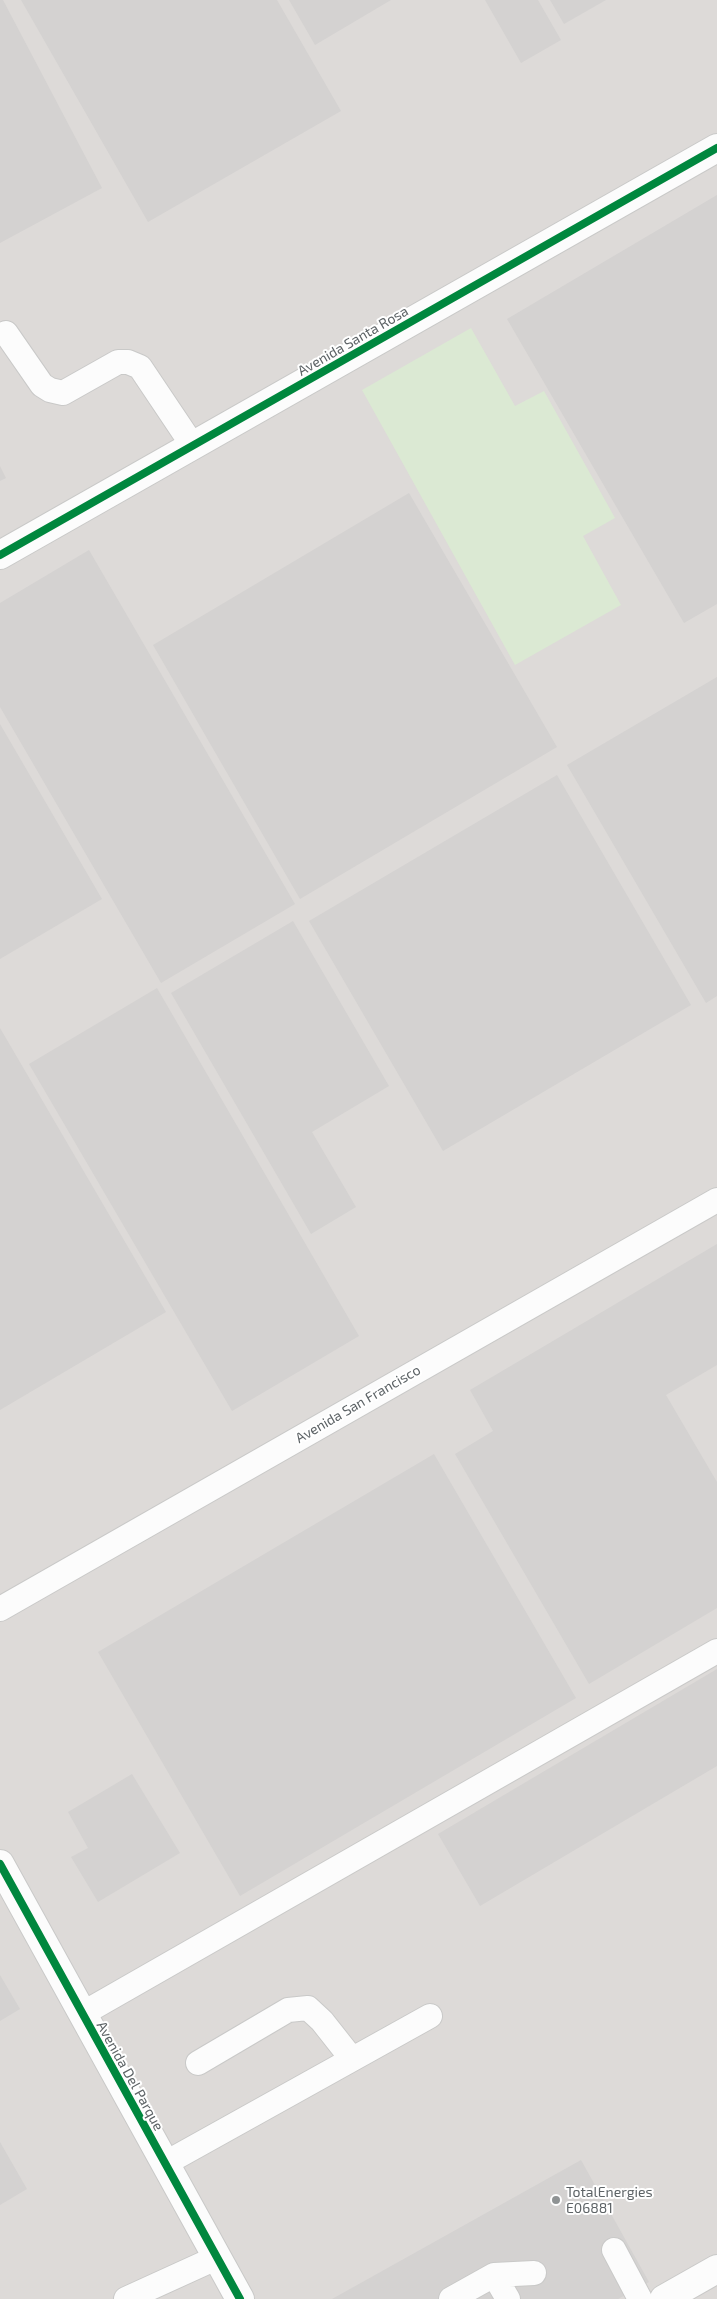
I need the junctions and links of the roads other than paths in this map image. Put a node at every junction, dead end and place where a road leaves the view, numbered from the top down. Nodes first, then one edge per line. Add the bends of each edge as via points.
1 (717, 148) edge
2 (6, 333) dead end
3 (193, 446) junction
4 (0, 555) edge
5 (717, 1200) edge
6 (0, 1609) edge
7 (717, 1651) edge
8 (0, 1864) edge
9 (82, 2014) junction
10 (430, 2016) dead end
11 (352, 2059) junction
12 (198, 2063) dead end
13 (164, 2164) junction
14 (614, 2250) dead end
15 (216, 2258) junction
16 (717, 2269) edge
17 (534, 2273) dead end
18 (494, 2276) junction
19 (126, 2299) edge
20 (240, 2299) edge
21 (451, 2299) edge
22 (508, 2299) edge
23 (640, 2299) edge
24 (664, 2299) edge

1 - 3 street, Avenida Santa Rosa
2 - 3 lane via 42,385 63,394 118,362 140,367
3 - 4 street, Avenida Santa Rosa
5 - 6 lane, Avenida San Francisco
7 - 9 lane
8 - 9 street, Avenida Del Parque
9 - 13 street, Avenida Del Parque
10 - 11 lane
11 - 12 lane via 308,2008 288,2010
11 - 13 lane
13 - 15 street, Avenida Del Parque
14 - 23 lane
15 - 19 lane
15 - 20 street, Avenida Del Parque
16 - 24 street
17 - 18 lane
18 - 21 lane
18 - 22 lane

